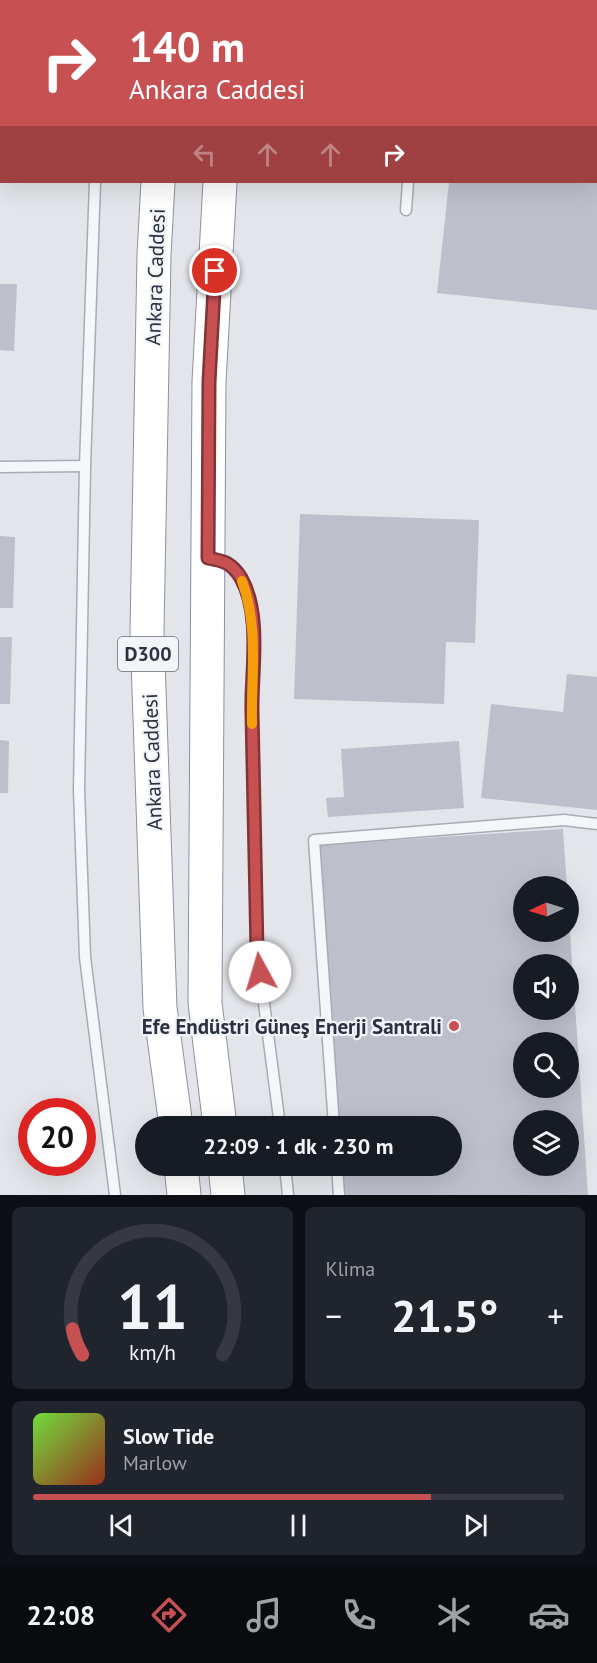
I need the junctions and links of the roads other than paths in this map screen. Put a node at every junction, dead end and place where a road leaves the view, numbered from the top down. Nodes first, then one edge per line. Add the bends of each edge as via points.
1 (95, 183) edge
2 (158, 183) edge
3 (220, 183) edge
4 (408, 183) edge
5 (406, 210) dead end
6 (85, 466) junction
7 (0, 467) edge
8 (208, 558) junction
9 (597, 824) edge
10 (175, 1116) edge
11 (219, 1116) edge
12 (279, 1116) edge
13 (333, 1116) edge
14 (182, 1176) edge
15 (226, 1176) edge
16 (286, 1176) edge
17 (338, 1176) edge
18 (115, 1195) edge
19 (184, 1195) edge
20 (228, 1195) edge
21 (288, 1195) edge
22 (339, 1195) edge

1 - 6 lane
2 - 10 highway, Ankara Caddesi / D300 via 147,631 160,1008
3 - 8 highway, D300 via 209,382
4 - 5 lane
6 - 7 lane
6 - 18 lane via 79,790 85,957
8 - 11 highway, D300 via 205,1003
8 - 12 lane via 227,561 241,578 250,602 254,641 251,692 257,950
9 - 13 lane via 564,820 314,840
14 - 19 highway
15 - 20 highway
16 - 21 lane
17 - 22 lane

